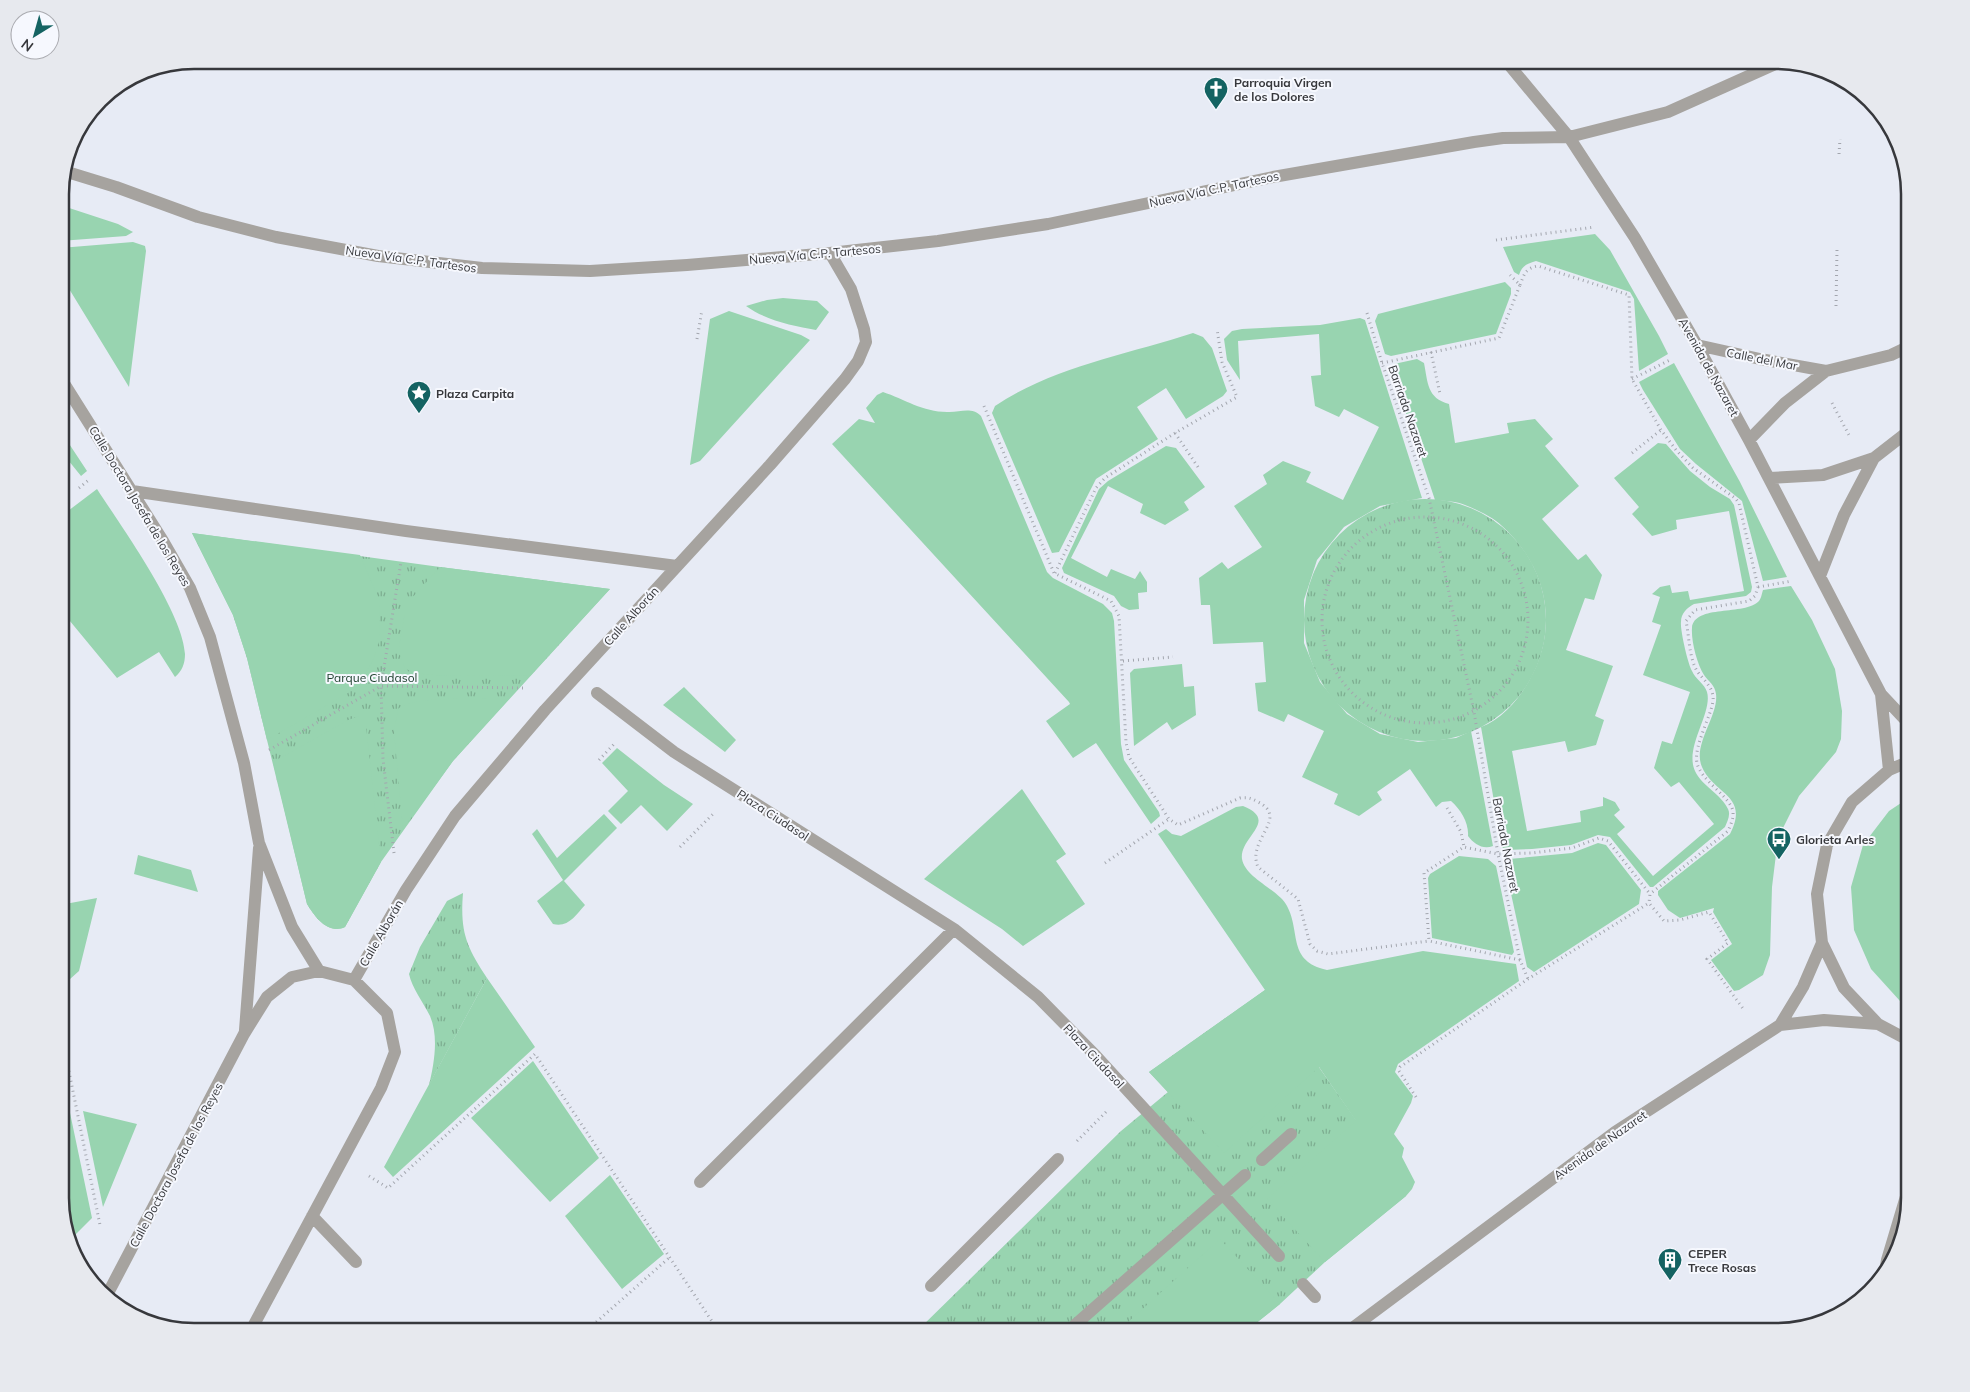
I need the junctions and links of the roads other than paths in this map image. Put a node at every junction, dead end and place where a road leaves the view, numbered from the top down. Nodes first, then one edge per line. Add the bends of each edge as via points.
1 (1512, 69) edge
2 (1764, 69) edge
3 (1569, 137) junction
4 (71, 173) edge
5 (830, 253) junction
6 (1698, 345) junction
7 (1901, 351) edge
8 (1826, 371) junction
9 (69, 391) edge
10 (1901, 437) edge
11 (1749, 440) junction
12 (1874, 458) junction
13 (1769, 478) junction
14 (132, 491) junction
15 (677, 566) junction
16 (1820, 576) junction
17 (597, 693) dead end
18 (1882, 694) junction
19 (1901, 715) edge
20 (1901, 765) edge
21 (1889, 770) junction
22 (259, 843) junction
23 (954, 929) junction
24 (1822, 943) junction
25 (319, 971) junction
26 (354, 980) junction
27 (1878, 1024) junction
28 (1780, 1025) junction
29 (244, 1034) junction
30 (1901, 1036) edge
31 (1291, 1134) dead end
32 (1058, 1158) road end
33 (1262, 1160) dead end
34 (1245, 1174) dead end
35 (700, 1182) dead end
36 (1222, 1195) junction
37 (312, 1216) junction
38 (1899, 1221) edge
39 (1890, 1249) edge
40 (1279, 1256) dead end
41 (356, 1262) dead end
42 (1303, 1284) dead end
43 (931, 1286) dead end
44 (109, 1290) edge
45 (1315, 1297) dead end
46 (255, 1323) edge
47 (1077, 1323) edge
48 (1359, 1323) edge

1 - 3 street, Avenida de Nazaret
2 - 3 street, Nueva Vía C.P. Tartesos via 1668,112
3 - 5 street, Nueva Vía C.P. Tartesos via 1474,142 1273,177 1048,224
3 - 6 street, Avenida de Nazaret via 1635,238
4 - 5 street, Nueva Vía C.P. Tartesos via 198,217 276,237 378,256 482,268 590,271
5 - 15 street, Calle Alborán via 851,289 864,330 866,342 858,361
6 - 8 street, Calle del Mar
6 - 11 street, Avenida de Nazaret
7 - 8 street, Calle del Mar
8 - 11 street, Calle del Mar via 1785,403
9 - 14 street, Calle Doctora Josefa de los Reyes
10 - 12 street
11 - 13 street, Avenida de Nazaret
12 - 13 street via 1823,475
12 - 16 street via 1844,515
13 - 16 street, Avenida de Nazaret
14 - 15 street
14 - 22 street, Calle Doctora Josefa de los Reyes via 190,588 210,636 244,763
15 - 26 street, Calle Alborán via 545,710 455,816 406,890
16 - 18 street, Avenida de Nazaret
17 - 23 street, Plaza Ciudasol via 674,752
18 - 19 street, Avenida de Nazaret
18 - 21 street, Avenida de Nazaret
20 - 21 street
21 - 24 street via 1852,802 1827,845 1817,894
22 - 25 street, Calle Doctora Josefa de los Reyes via 292,927
22 - 29 street, Calle Doctora Josefa de los Reyes
23 - 35 street
23 - 36 street, Plaza Ciudasol via 1038,997
24 - 27 street via 1844,988
24 - 28 street via 1803,987
25 - 26 street, Calle Alborán
25 - 29 street, Calle Doctora Josefa de los Reyes via 292,976 267,997
26 - 37 street, Calle Alborán via 387,1013 395,1052 381,1088
27 - 28 street, Avenida de Nazaret via 1824,1020
27 - 30 street
28 - 48 street, Avenida de Nazaret via 1615,1132
29 - 44 street, Calle Doctora Josefa de los Reyes
31 - 33 street
32 - 43 street
34 - 36 street
36 - 40 street, Plaza Ciudasol
36 - 47 street
37 - 41 street
37 - 46 street, Calle Alborán
38 - 39 street
42 - 45 street

